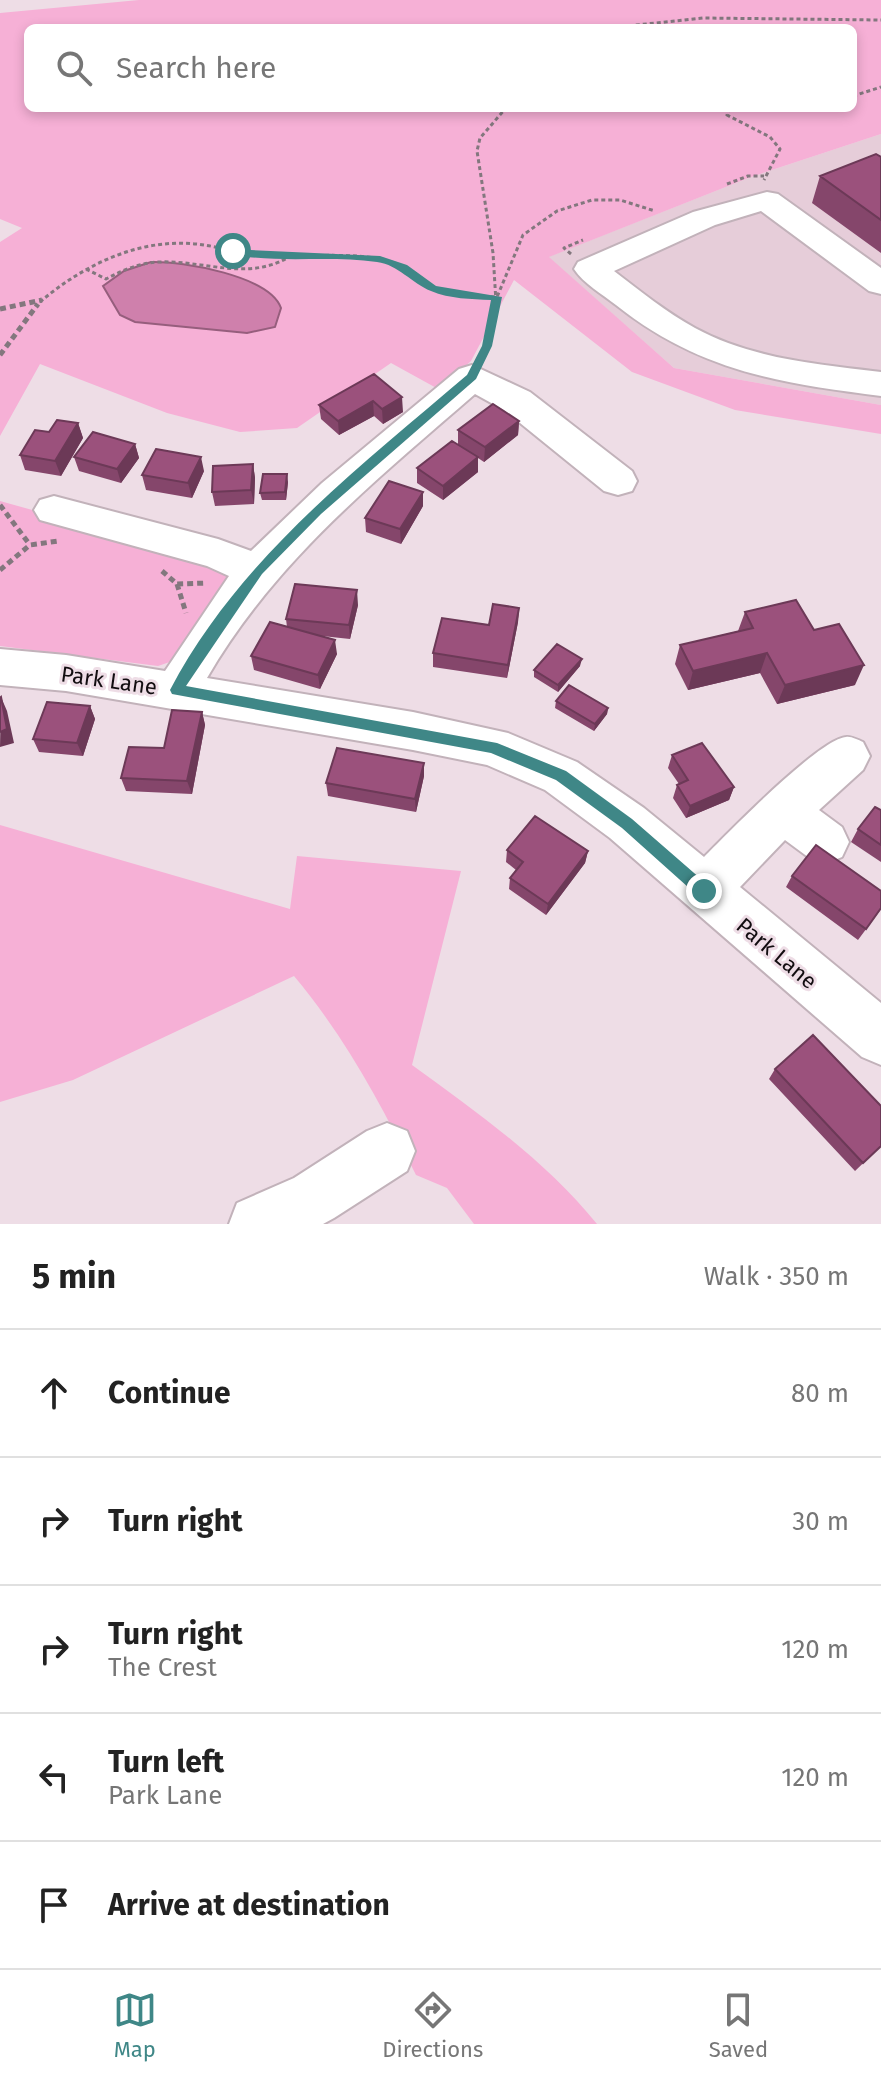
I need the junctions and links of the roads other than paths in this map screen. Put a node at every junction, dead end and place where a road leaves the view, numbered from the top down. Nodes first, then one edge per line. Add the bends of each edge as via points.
1 (881, 284) edge
2 (881, 384) edge
3 (618, 481) dead end
4 (54, 510) dead end
5 (258, 571) junction
6 (0, 667) edge
7 (177, 690) junction
8 (847, 756) dead end
9 (784, 811) junction
10 (825, 842) dead end
11 (704, 891) junction
12 (881, 1038) edge
13 (387, 1151) dead end
14 (258, 1224) edge

1 - 2 street via 767,201 763,189 706,220 590,269 695,343 808,374
3 - 5 street via 517,401 472,377 316,511
4 - 5 street via 218,554
5 - 7 street
6 - 7 street, Park Lane
7 - 11 street, Park Lane via 492,747 561,776 627,823
8 - 9 street
9 - 10 street
9 - 11 street
11 - 12 street, Park Lane
13 - 14 street via 314,1198

